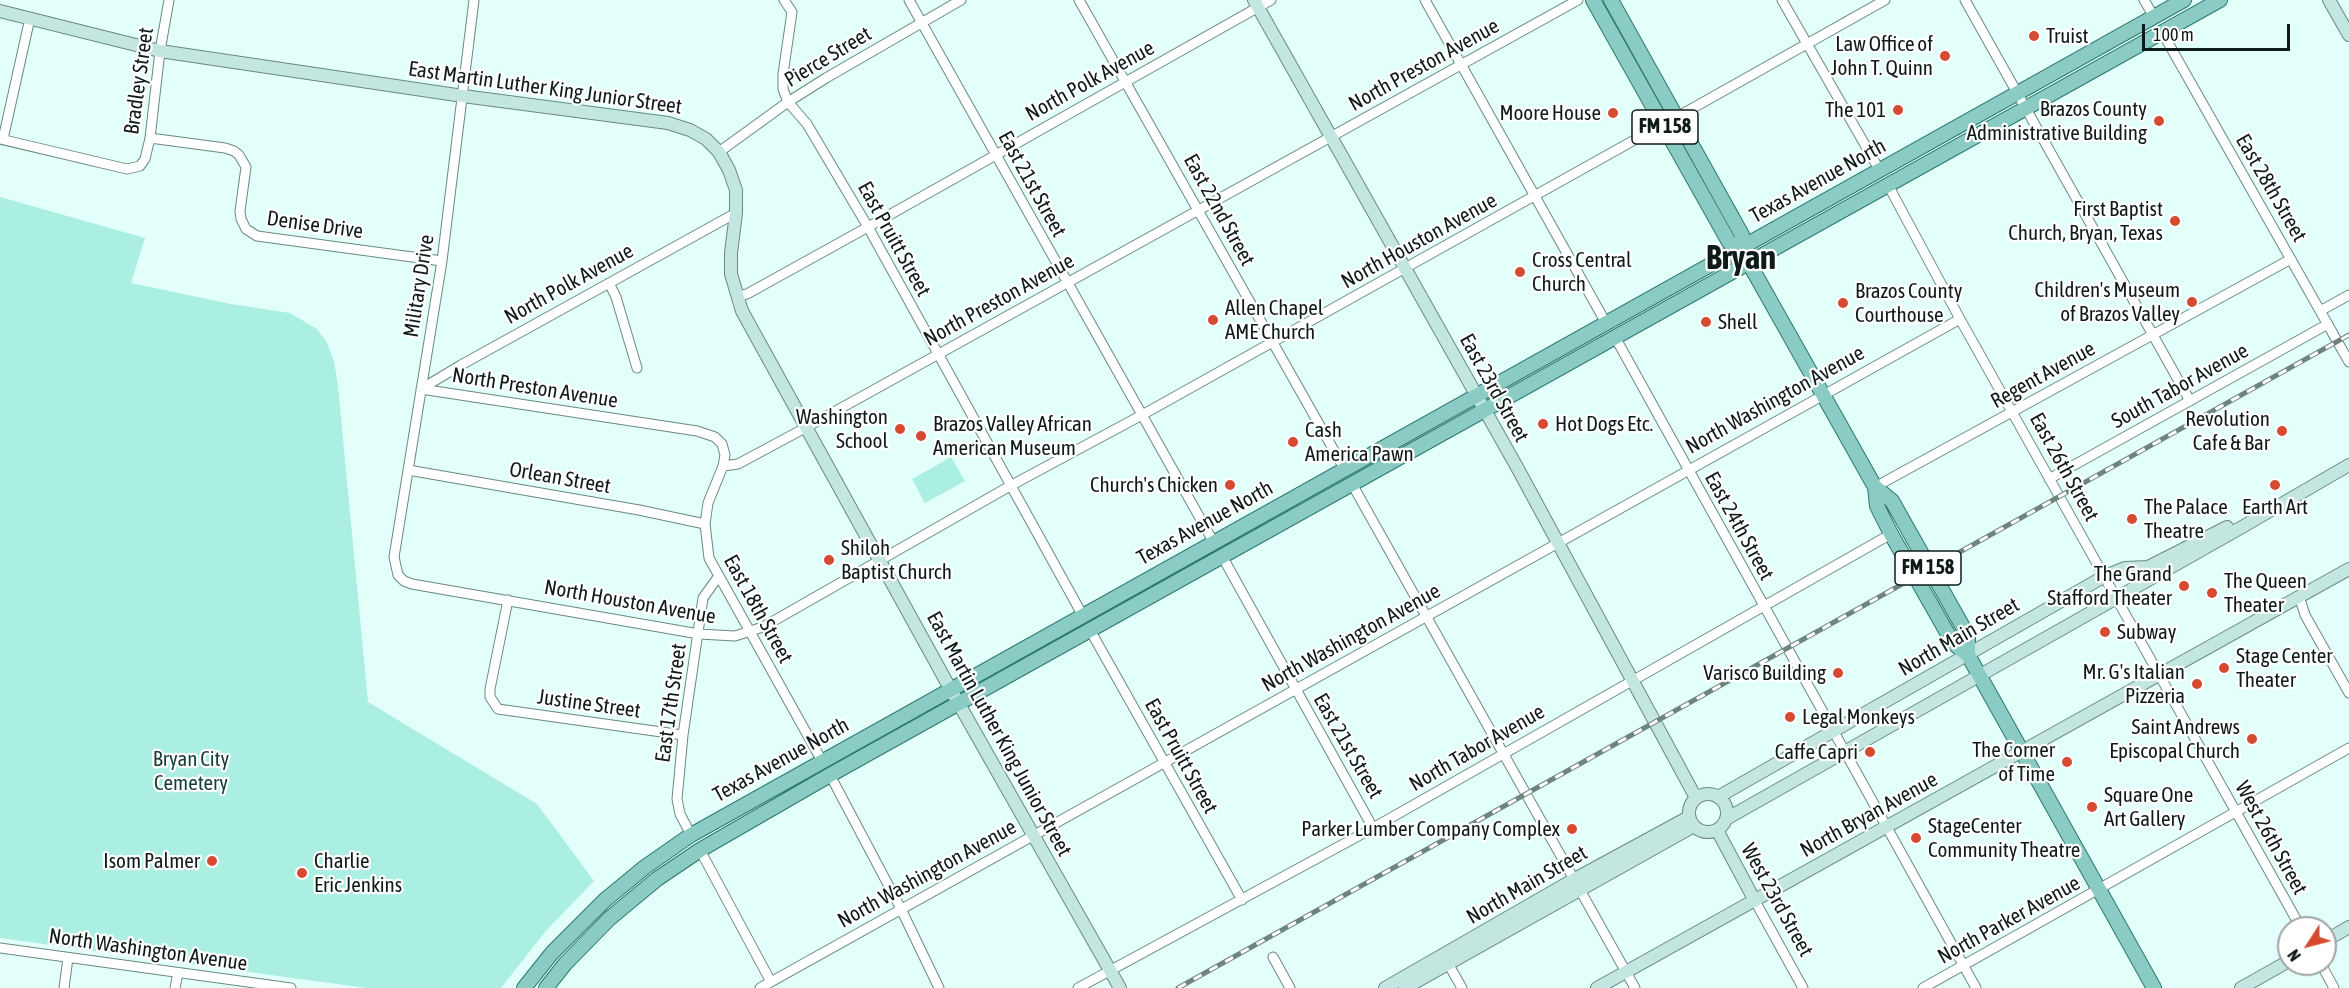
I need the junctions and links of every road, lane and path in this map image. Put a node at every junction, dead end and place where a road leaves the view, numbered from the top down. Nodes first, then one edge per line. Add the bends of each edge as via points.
1 (169, 0) edge
2 (474, 0) edge
3 (784, 0) edge
4 (909, 0) edge
5 (961, 0) edge
6 (1079, 0) edge
7 (1271, 0) edge
8 (1425, 0) edge
9 (1578, 0) edge
10 (1593, 0) edge
11 (1611, 0) edge
12 (1782, 0) edge
13 (1885, 0) edge
14 (1965, 0) edge
15 (2144, 0) edge
16 (2184, 0) edge
17 (2220, 0) edge
18 (2329, 0) edge
19 (1256, 4) edge
20 (0, 10) edge
21 (2154, 17) junction
22 (30, 18) junction
23 (921, 22) junction
24 (2162, 33) junction
25 (2349, 35) edge
26 (1808, 45) junction
27 (160, 51) junction
28 (1461, 64) junction
29 (1127, 82) junction
30 (2018, 94) junction
31 (463, 96) junction
32 (788, 102) junction
33 (2026, 108) junction
34 (1677, 117) junction
35 (1663, 124) junction
36 (150, 138) junction
37 (1331, 138) junction
38 (1, 139) edge
39 (719, 152) junction
40 (995, 154) junction
41 (1880, 171) junction
42 (1888, 185) junction
43 (1535, 197) junction
44 (1198, 211) junction
45 (736, 213) junction
46 (868, 227) junction
47 (1741, 249) junction
48 (2291, 259) junction
49 (442, 261) junction
50 (1748, 262) junction
51 (1405, 270) junction
52 (1066, 282) junction
53 (609, 283) junction
54 (2349, 295) edge
55 (737, 296) junction
56 (2320, 311) junction
57 (1960, 319) junction
58 (1606, 323) junction
59 (2328, 324) junction
60 (2152, 336) junction
61 (1615, 337) junction
62 (1273, 342) junction
63 (937, 356) junction
64 (2349, 362) edge
65 (637, 368) dead end
66 (421, 389) junction
67 (1823, 394) junction
68 (1477, 397) junction
69 (2190, 401) junction
70 (1484, 410) junction
71 (2012, 412) junction
72 (1142, 415) junction
73 (806, 428) junction
74 (2349, 465) edge
75 (723, 466) junction
76 (1688, 469) junction
77 (408, 470) junction
78 (1345, 470) junction
79 (2049, 479) junction
80 (1352, 484) junction
81 (1010, 486) junction
82 (1875, 487) junction
83 (2259, 516) junction
84 (705, 524) junction
85 (1891, 534) junction
86 (1214, 543) junction
87 (1558, 543) junction
88 (1222, 556) junction
89 (880, 559) junction
90 (2349, 569) edge
91 (398, 575) joint
92 (2105, 576) junction
93 (718, 577) junction
94 (2299, 596) junction
95 (2117, 598) junction
96 (508, 600) junction
97 (1763, 607) junction
98 (1083, 616) junction
99 (1426, 616) junction
100 (1090, 630) junction
101 (749, 632) junction
102 (699, 634) junction
103 (1968, 655) junction
104 (2159, 674) junction
105 (1980, 676) junction
106 (1633, 681) junction
107 (1295, 689) junction
108 (951, 690) junction
109 (2349, 693) edge
110 (959, 704) junction
111 (1833, 732) junction
112 (682, 735) junction
113 (2349, 748) edge
114 (2022, 752) junction
115 (1505, 753) junction
116 (1845, 753) junction
117 (822, 761) junction
118 (1164, 763) junction
119 (830, 775) junction
120 (1718, 797) junction
121 (1696, 798) junction
122 (2237, 812) junction
123 (1726, 819) junction
124 (1691, 822) junction
125 (1887, 827) junction
126 (1373, 828) junction
127 (1717, 830) junction
128 (691, 835) junction
129 (1033, 836) junction
130 (700, 850) junction
131 (1576, 885) junction
132 (2099, 890) junction
133 (605, 900) junction
134 (1242, 900) junction
135 (1755, 901) junction
136 (901, 909) junction
137 (2294, 916) edge
138 (0, 948) edge
139 (1274, 957) dead end
140 (68, 958) junction
141 (1446, 959) junction
142 (1964, 966) junction
143 (2277, 968) edge
144 (1109, 970) junction
145 (1626, 971) junction
146 (178, 973) junction
147 (771, 982) junction
148 (279, 987) edge
149 (64, 988) edge
150 (175, 988) edge
151 (291, 988) edge
152 (524, 988) edge
153 (535, 988) edge
154 (546, 988) edge
155 (760, 988) edge
156 (939, 988) edge
157 (1078, 988) edge
158 (1120, 988) edge
159 (1290, 988) edge
160 (1385, 988) edge
161 (1405, 988) edge
162 (1462, 988) edge
163 (1596, 988) edge
164 (1635, 988) edge
165 (1803, 988) edge
166 (1923, 988) edge
167 (1976, 988) edge
168 (2154, 988) edge
169 (2241, 988) edge

1 - 27 street, Bradley Street
2 - 31 street, Military Drive
3 - 32 street via 792,12 783,74
4 - 23 street, East 21st Street
5 - 23 street, Pierce Street
6 - 29 street, East 22nd Street
7 - 19 street, North Polk Avenue
8 - 28 street
9 - 28 street, North Preston Avenue
10 - 35 main road, FM 158
11 - 34 main road, FM 158
12 - 26 street
13 - 26 street
14 - 30 street
15 - 21 street
16 - 21 main road, Texas Avenue North
17 - 24 main road, Texas Avenue North
18 - 25 street
19 - 29 street, North Polk Avenue
19 - 37 street, East 23rd Street
20 - 22 street, East Martin Luther King Junior Street
21 - 30 main road, Texas Avenue North
22 - 27 street, East Martin Luther King Junior Street
22 - 38 street
23 - 32 street, Pierce Street
23 - 40 street, East 21st Street
24 - 33 main road, Texas Avenue North
24 - 48 street, East 28th Street
26 - 34 street
26 - 41 street
27 - 31 street, East Martin Luther King Junior Street
27 - 36 street, Bradley Street
28 - 37 street, North Preston Avenue
28 - 43 street
29 - 40 street, North Polk Avenue
29 - 44 street, East 22nd Street
30 - 33 street
30 - 41 main road, Texas Avenue North
31 - 39 street, East Martin Luther King Junior Street via 668,123 706,139
31 - 49 street, Military Drive
32 - 39 street, Pierce Street
32 - 46 street, East Pruitt Street via 807,124
33 - 42 main road, Texas Avenue North
33 - 60 street
34 - 47 main road, FM 158 via 1742,235
35 - 43 street, North Houston Avenue
35 - 47 main road, FM 158 via 1729,242
36 - 38 street, Bradley Street via 140,166 127,169
36 - 49 street, Denise Drive via 225,148 239,155 246,167 241,219 246,229 257,236
37 - 44 street, North Preston Avenue
37 - 51 street, East 23rd Street
39 - 45 street, East Martin Luther King Junior Street via 736,190
40 - 46 street, North Polk Avenue
40 - 52 street, East 21st Street
41 - 47 main road, Texas Avenue North
42 - 50 main road, Texas Avenue North
42 - 57 street, East 26th Street
43 - 51 street, North Houston Avenue
43 - 58 street
44 - 52 street, North Preston Avenue
44 - 62 street, East 22nd Street
45 - 53 street, North Polk Avenue
45 - 55 street, East Martin Luther King Junior Street via 731,253
46 - 55 street, North Polk Avenue
46 - 63 street, East Pruitt Street
47 - 50 main road, FM 158
47 - 58 main road, Texas Avenue North
48 - 56 street, East 28th Street
48 - 60 street, Regent Avenue
49 - 66 street, Military Drive
50 - 61 main road, Texas Avenue North
50 - 67 main road, FM 158
51 - 62 street, North Houston Avenue
51 - 68 street, East 23rd Street
52 - 63 street, North Preston Avenue
52 - 72 street, East 21st Street
53 - 65 street
53 - 66 street, North Polk Avenue
54 - 56 street
55 - 73 street, East Martin Luther King Junior Street
56 - 59 street, East 28th Street
57 - 67 street, North Washington Avenue
57 - 71 street, East 26th Street
58 - 68 main road, Texas Avenue North
59 - 64 street, East 28th Street
59 - 69 street, South Tabor Avenue
60 - 69 street
60 - 71 street, Regent Avenue
61 - 70 main road, Texas Avenue North
61 - 76 street, East 24th Street
62 - 72 street, North Houston Avenue
62 - 78 street, East 22nd Street
63 - 73 street, North Preston Avenue
63 - 81 street, East Pruitt Street
66 - 75 street, North Preston Avenue via 708,434 722,444
66 - 77 street, Military Drive
67 - 76 street, North Washington Avenue
67 - 82 main road, FM 158
68 - 70 street, East 23rd Street
68 - 78 main road, Texas Avenue North
69 - 79 street, South Tabor Avenue
70 - 80 main road, Texas Avenue North
70 - 87 street, East 23rd Street
71 - 79 street, East 26th Street
71 - 82 street, Regent Avenue
72 - 81 street, North Houston Avenue
72 - 86 street, East 21st Street
73 - 75 street, North Preston Avenue via 738,464
73 - 89 street, East Martin Luther King Junior Street
74 - 83 street
75 - 84 street, East 18th Street via 708,503
76 - 87 street, North Washington Avenue
76 - 97 street, East 24th Street
77 - 84 street, Orlean Street
77 - 91 street, Military Drive via 394,557
78 - 86 main road, Texas Avenue North
79 - 92 street, East 26th Street
80 - 88 main road, Texas Avenue North
80 - 99 street
81 - 89 street, North Houston Avenue
81 - 98 street, East Pruitt Street
82 - 85 main road, FM 158 via 1877,507
82 - 103 main road, FM 158 via 1892,501 1968,636
83 - 92 street, North Main Street via 2241,520 2148,567 2126,568
83 - 95 street, North Main Street
84 - 93 street, East 18th Street via 709,558
85 - 97 street, North Tabor Avenue
85 - 103 main road, FM 158 via 1953,643
86 - 98 main road, Texas Avenue North
87 - 99 street, North Washington Avenue
87 - 106 street, East 23rd Street
88 - 100 main road, Texas Avenue North
88 - 107 street, East 21st Street
89 - 101 street, North Houston Avenue
89 - 108 street, East Martin Luther King Junior Street
90 - 94 street, North Bryan Avenue
91 - 96 street, North Houston Avenue via 412,584
92 - 95 street, West 26th Street
92 - 103 street, North Main Street
93 - 101 street, East 18th Street
93 - 102 street, East 17th Street via 704,598
94 - 104 street, North Bryan Avenue
94 - 109 street via 2305,615
95 - 104 street, West 26th Street
95 - 105 street, North Main Street
96 - 102 street, North Houston Avenue
96 - 112 street, Justine Street via 490,689 493,704 505,711
97 - 106 street, North Tabor Avenue
97 - 111 street, East 24th Street
98 - 108 main road, Texas Avenue North
99 - 107 street, North Washington Avenue
99 - 115 street
100 - 110 main road, Texas Avenue North
100 - 118 street, East Pruitt Street
101 - 102 street, North Houston Avenue
101 - 117 street, East 18th Street
102 - 112 street, East 17th Street
103 - 105 main road, FM 158
103 - 111 street, North Main Street
104 - 114 street, North Bryan Avenue
104 - 122 street, West 26th Street
105 - 114 main road, FM 158
105 - 116 street, North Main Street
106 - 115 street, North Tabor Avenue
106 - 121 street, East 23rd Street
107 - 118 street, North Washington Avenue
107 - 126 street, East 21st Street
108 - 110 street, East Martin Luther King Junior Street
108 - 117 main road, Texas Avenue North
110 - 119 main road, Texas Avenue North
110 - 129 street, East Martin Luther King Junior Street
111 - 116 street, East 24th Street
111 - 120 street, North Main Street
112 - 128 street, East 17th Street via 677,799
113 - 122 street, North Parker Avenue
114 - 125 street, North Bryan Avenue
114 - 132 main road, FM 158
115 - 126 street, North Tabor Avenue
115 - 131 street
116 - 123 street, North Main Street
116 - 125 street, East 24th Street
117 - 128 main road, Texas Avenue North
118 - 129 street, North Washington Avenue
118 - 134 street, East Pruitt Street
119 - 130 main road, Texas Avenue North
119 - 136 street
120 - 121 street via 1708,794
120 - 123 street via 1726,806
121 - 124 street via 1690,805
122 - 132 street, North Parker Avenue
122 - 137 street, West 26th Street
123 - 127 street
124 - 127 street via 1705,832
124 - 131 street, North Main Street
125 - 135 street, North Bryan Avenue
125 - 142 street, East 24th Street
126 - 134 street, North Tabor Avenue
127 - 135 street, West 23rd Street
128 - 133 main road, Texas Avenue North
129 - 136 street, North Washington Avenue
129 - 144 street, East Martin Luther King Junior Street
130 - 147 street
130 - 154 main road, Texas Avenue North via 610,918
131 - 141 street, North Main Street
131 - 145 street
132 - 142 street, North Parker Avenue
132 - 168 main road, FM 158
133 - 152 main road, Texas Avenue North
133 - 153 main road via 602,913
134 - 144 street, North Tabor Avenue
135 - 145 street, North Bryan Avenue
135 - 165 street, West 23rd Street
136 - 147 street, North Washington Avenue
136 - 156 street
138 - 140 street, North Washington Avenue
139 - 159 street
140 - 146 street, North Washington Avenue
140 - 149 street
141 - 160 street, North Main Street
141 - 161 street, North Main Street
141 - 162 street
142 - 166 street, North Parker Avenue
142 - 167 street, East 24th Street
143 - 169 street
144 - 157 street, North Tabor Avenue
144 - 158 street, East Martin Luther King Junior Street
145 - 163 street, North Bryan Avenue
145 - 164 street
146 - 148 street, North Washington Avenue
146 - 150 street
147 - 155 street, North Washington Avenue
148 - 151 street, North Washington Avenue

